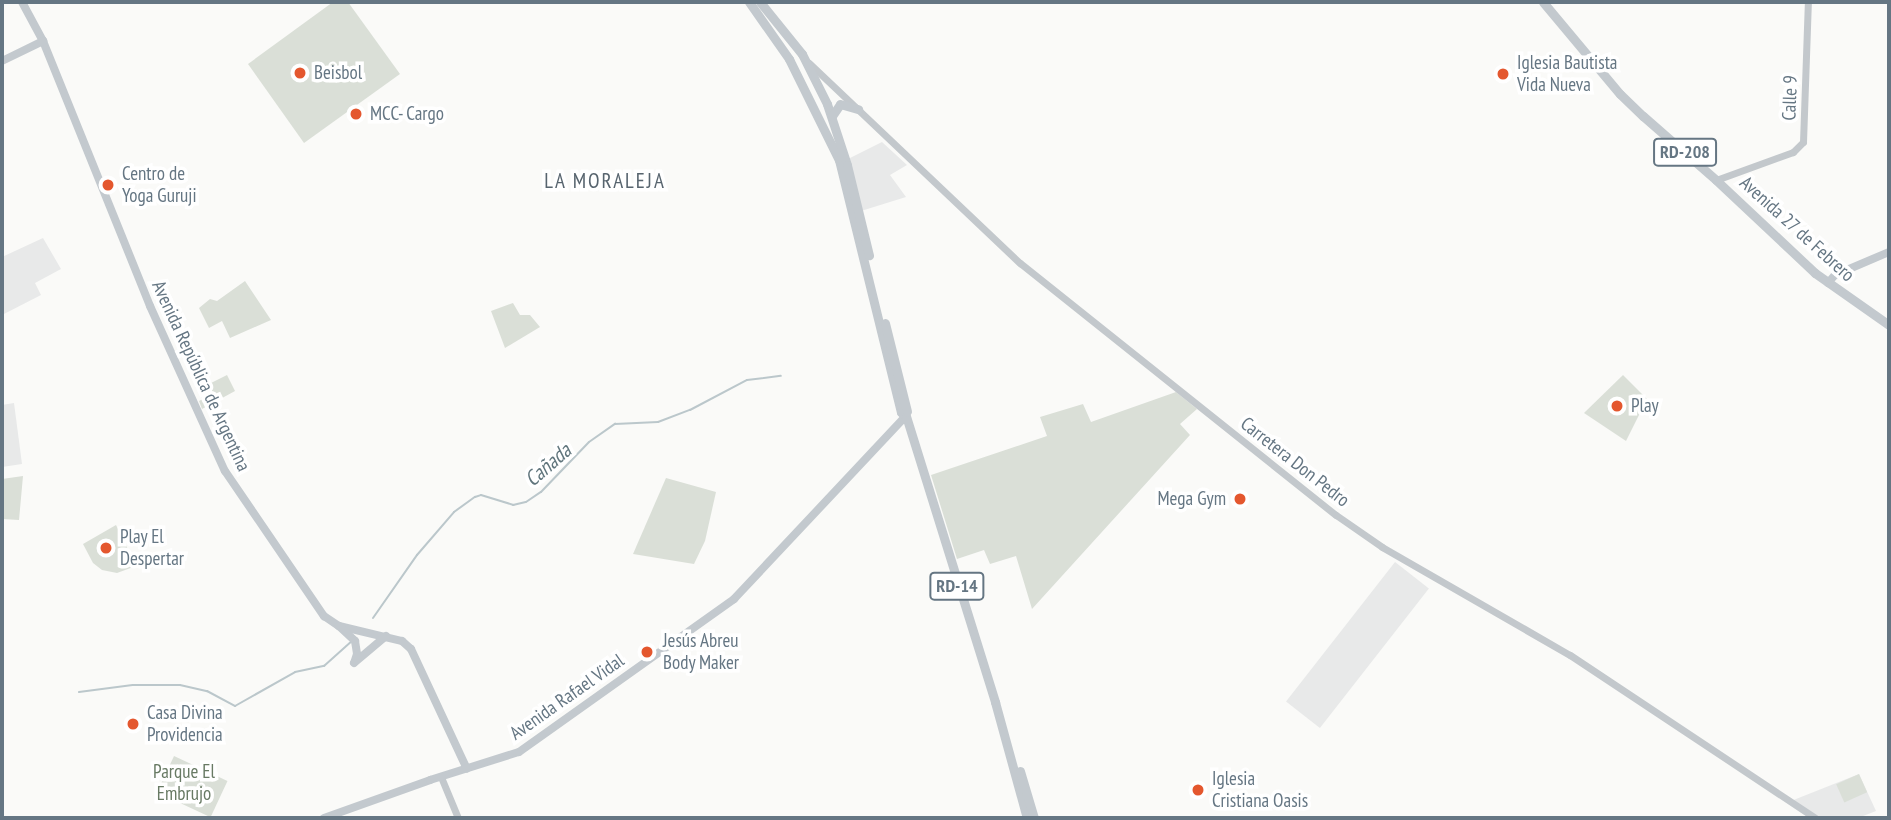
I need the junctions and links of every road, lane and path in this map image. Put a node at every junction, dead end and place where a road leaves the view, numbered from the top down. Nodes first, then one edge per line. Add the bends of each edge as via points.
1 (22, 2) edge
2 (749, 2) edge
3 (760, 2) edge
4 (1543, 2) edge
5 (1808, 2) edge
6 (43, 41) junction
7 (2, 61) edge
8 (818, 76) junction
9 (804, 90) junction
10 (809, 101) junction
11 (827, 104) junction
12 (840, 104) junction
13 (858, 109) junction
14 (832, 116) junction
15 (844, 166) junction
16 (1716, 180) junction
17 (1889, 252) edge
18 (1828, 283) junction
19 (1889, 325) edge
20 (906, 416) junction
21 (339, 626) junction
22 (386, 636) junction
23 (1011, 754) junction
24 (467, 769) junction
25 (441, 777) junction
26 (324, 818) edge
27 (458, 818) edge
28 (1027, 818) edge
29 (1034, 818) edge
30 (1815, 818) edge

1 - 6 main road, Avenida República de Argentina
2 - 9 main road, RD-14
3 - 8 main road, RD-14
4 - 16 main road, Avenida 27 de Febrero / RD-208 via 1620,94
5 - 16 street, Calle 9 via 1801,144 1790,153
6 - 7 main road
6 - 21 main road, Avenida República de Argentina via 150,306 225,471 320,610
8 - 9 main road via 806,82
8 - 11 main road, RD-14
8 - 13 street, Carretera Don Pedro
9 - 10 main road, RD-14
10 - 11 main road
10 - 15 main road, RD-14
11 - 12 main road
11 - 14 main road, RD-14
12 - 13 main road
12 - 14 main road
13 - 30 street, Carretera Don Pedro via 1032,272 1343,520 1570,655
14 - 15 main road, RD-14
15 - 20 main road, RD-14 via 895,387
16 - 18 main road, Avenida 27 de Febrero / RD-208
17 - 18 main road via 1835,275
18 - 19 main road, Avenida 27 de Febrero / RD-208
20 - 23 main road, RD-14
20 - 24 main road, Avenida Rafael Vidal via 734,599 519,752
21 - 22 main road
21 - 22 main road, Avenida República de Argentina via 355,641 358,654 354,663
22 - 24 main road via 411,649
23 - 28 main road, RD-14
23 - 29 main road, RD-14
24 - 25 main road, Avenida Rafael Vidal
25 - 26 main road, Avenida Rafael Vidal
25 - 27 street

